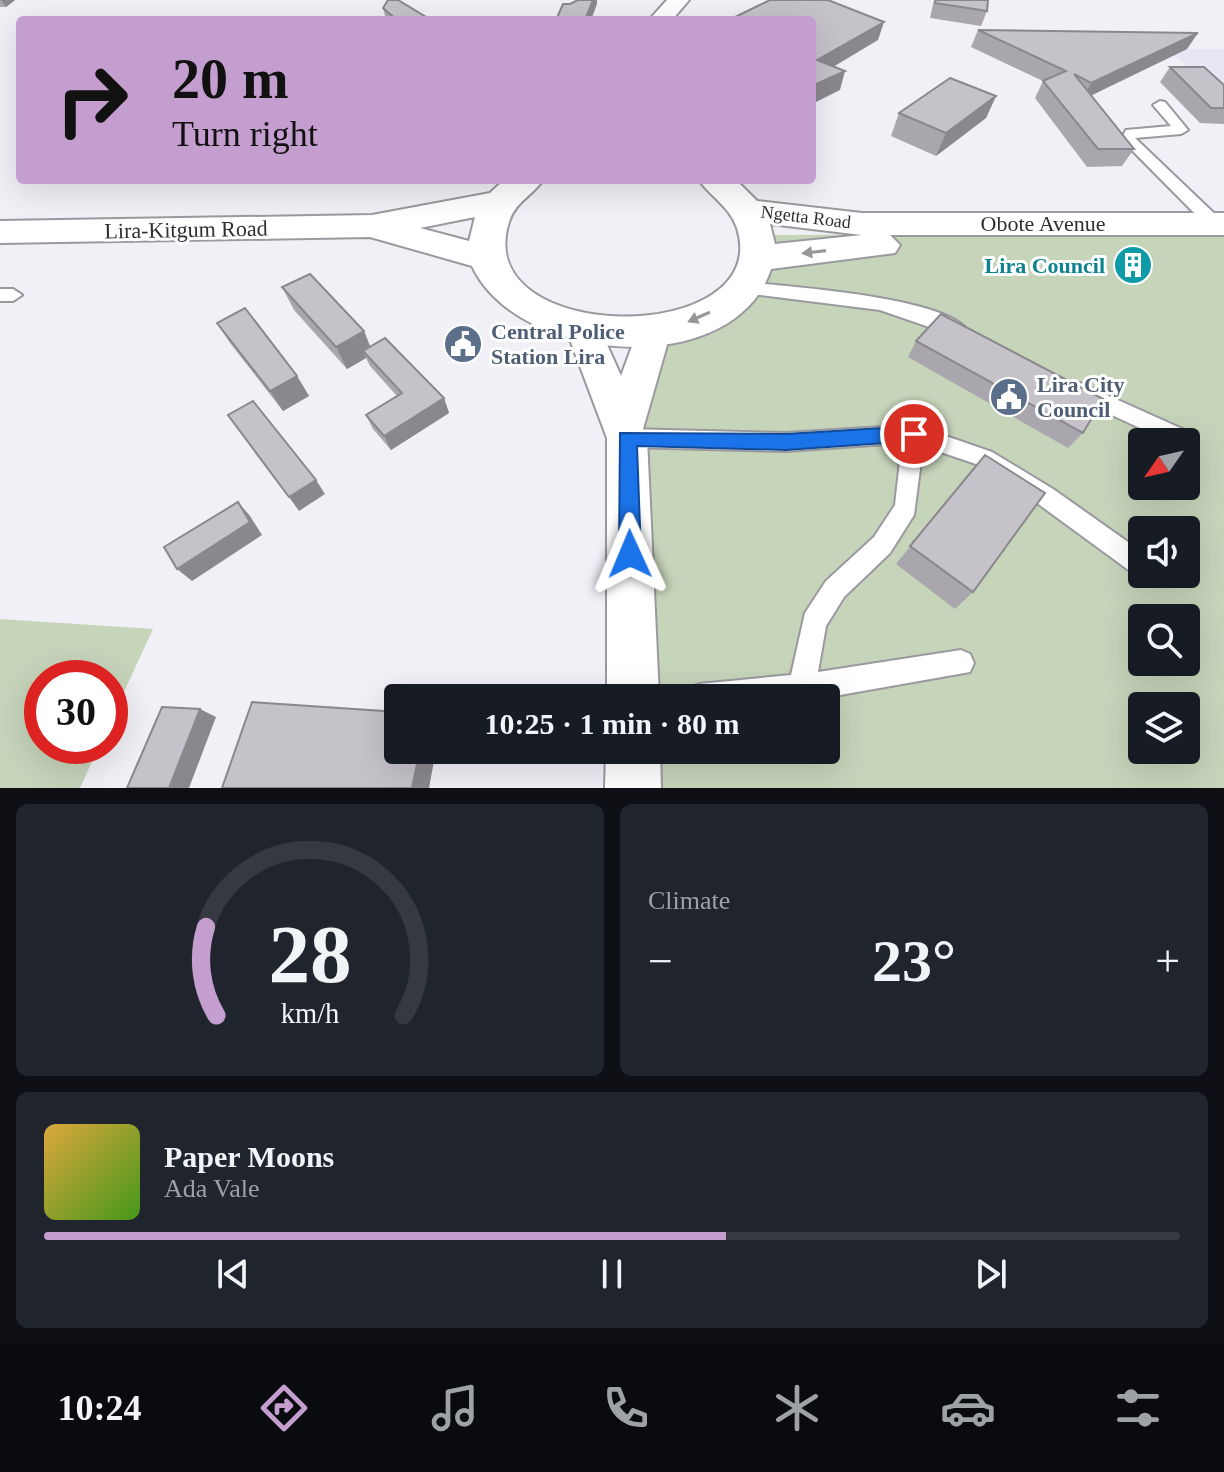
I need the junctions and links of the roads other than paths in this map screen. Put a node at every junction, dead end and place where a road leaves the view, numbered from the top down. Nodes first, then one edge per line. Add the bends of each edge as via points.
1 (679, 0) edge
2 (664, 16) edge
3 (1160, 105) dead end
4 (720, 184) edge
5 (513, 191) edge
6 (750, 211) junction
7 (372, 226) junction
8 (1221, 230) edge
9 (0, 232) edge
10 (865, 234) junction
11 (487, 258) junction
12 (751, 273) junction
13 (584, 329) junction
14 (653, 331) junction
15 (980, 341) edge
16 (1063, 383) edge
17 (1160, 428) edge
18 (626, 432) junction
19 (914, 434) junction
20 (1128, 556) edge
21 (961, 663) dead end
22 (633, 684) edge
23 (802, 684) edge
24 (816, 684) edge
25 (633, 764) edge
26 (633, 788) edge

1 - 2 street
3 - 8 lane via 1181,130 1131,133 1128,139
4 - 6 main road
5 - 7 main road, Lira-Kitgum Road
5 - 11 main road via 487,229
6 - 10 main road, Ngetta Road
6 - 12 main road via 759,234
7 - 9 main road, Lira-Kitgum Road
7 - 11 main road, Lira-Kitgum Road
8 - 10 main road, Obote Avenue
10 -> 12 main road, Ngetta Road
11 - 13 main road via 515,298 539,314
12 -> 14 main road via 720,307
12 - 15 lane via 929,315
13 - 14 main road
13 - 18 street
14 - 18 street
16 - 17 lane
18 - 19 lane via 786,442
18 - 22 street
19 - 20 lane via 984,458
19 - 23 lane via 906,508 882,545 835,589 814,622
21 - 24 lane
25 - 26 street

